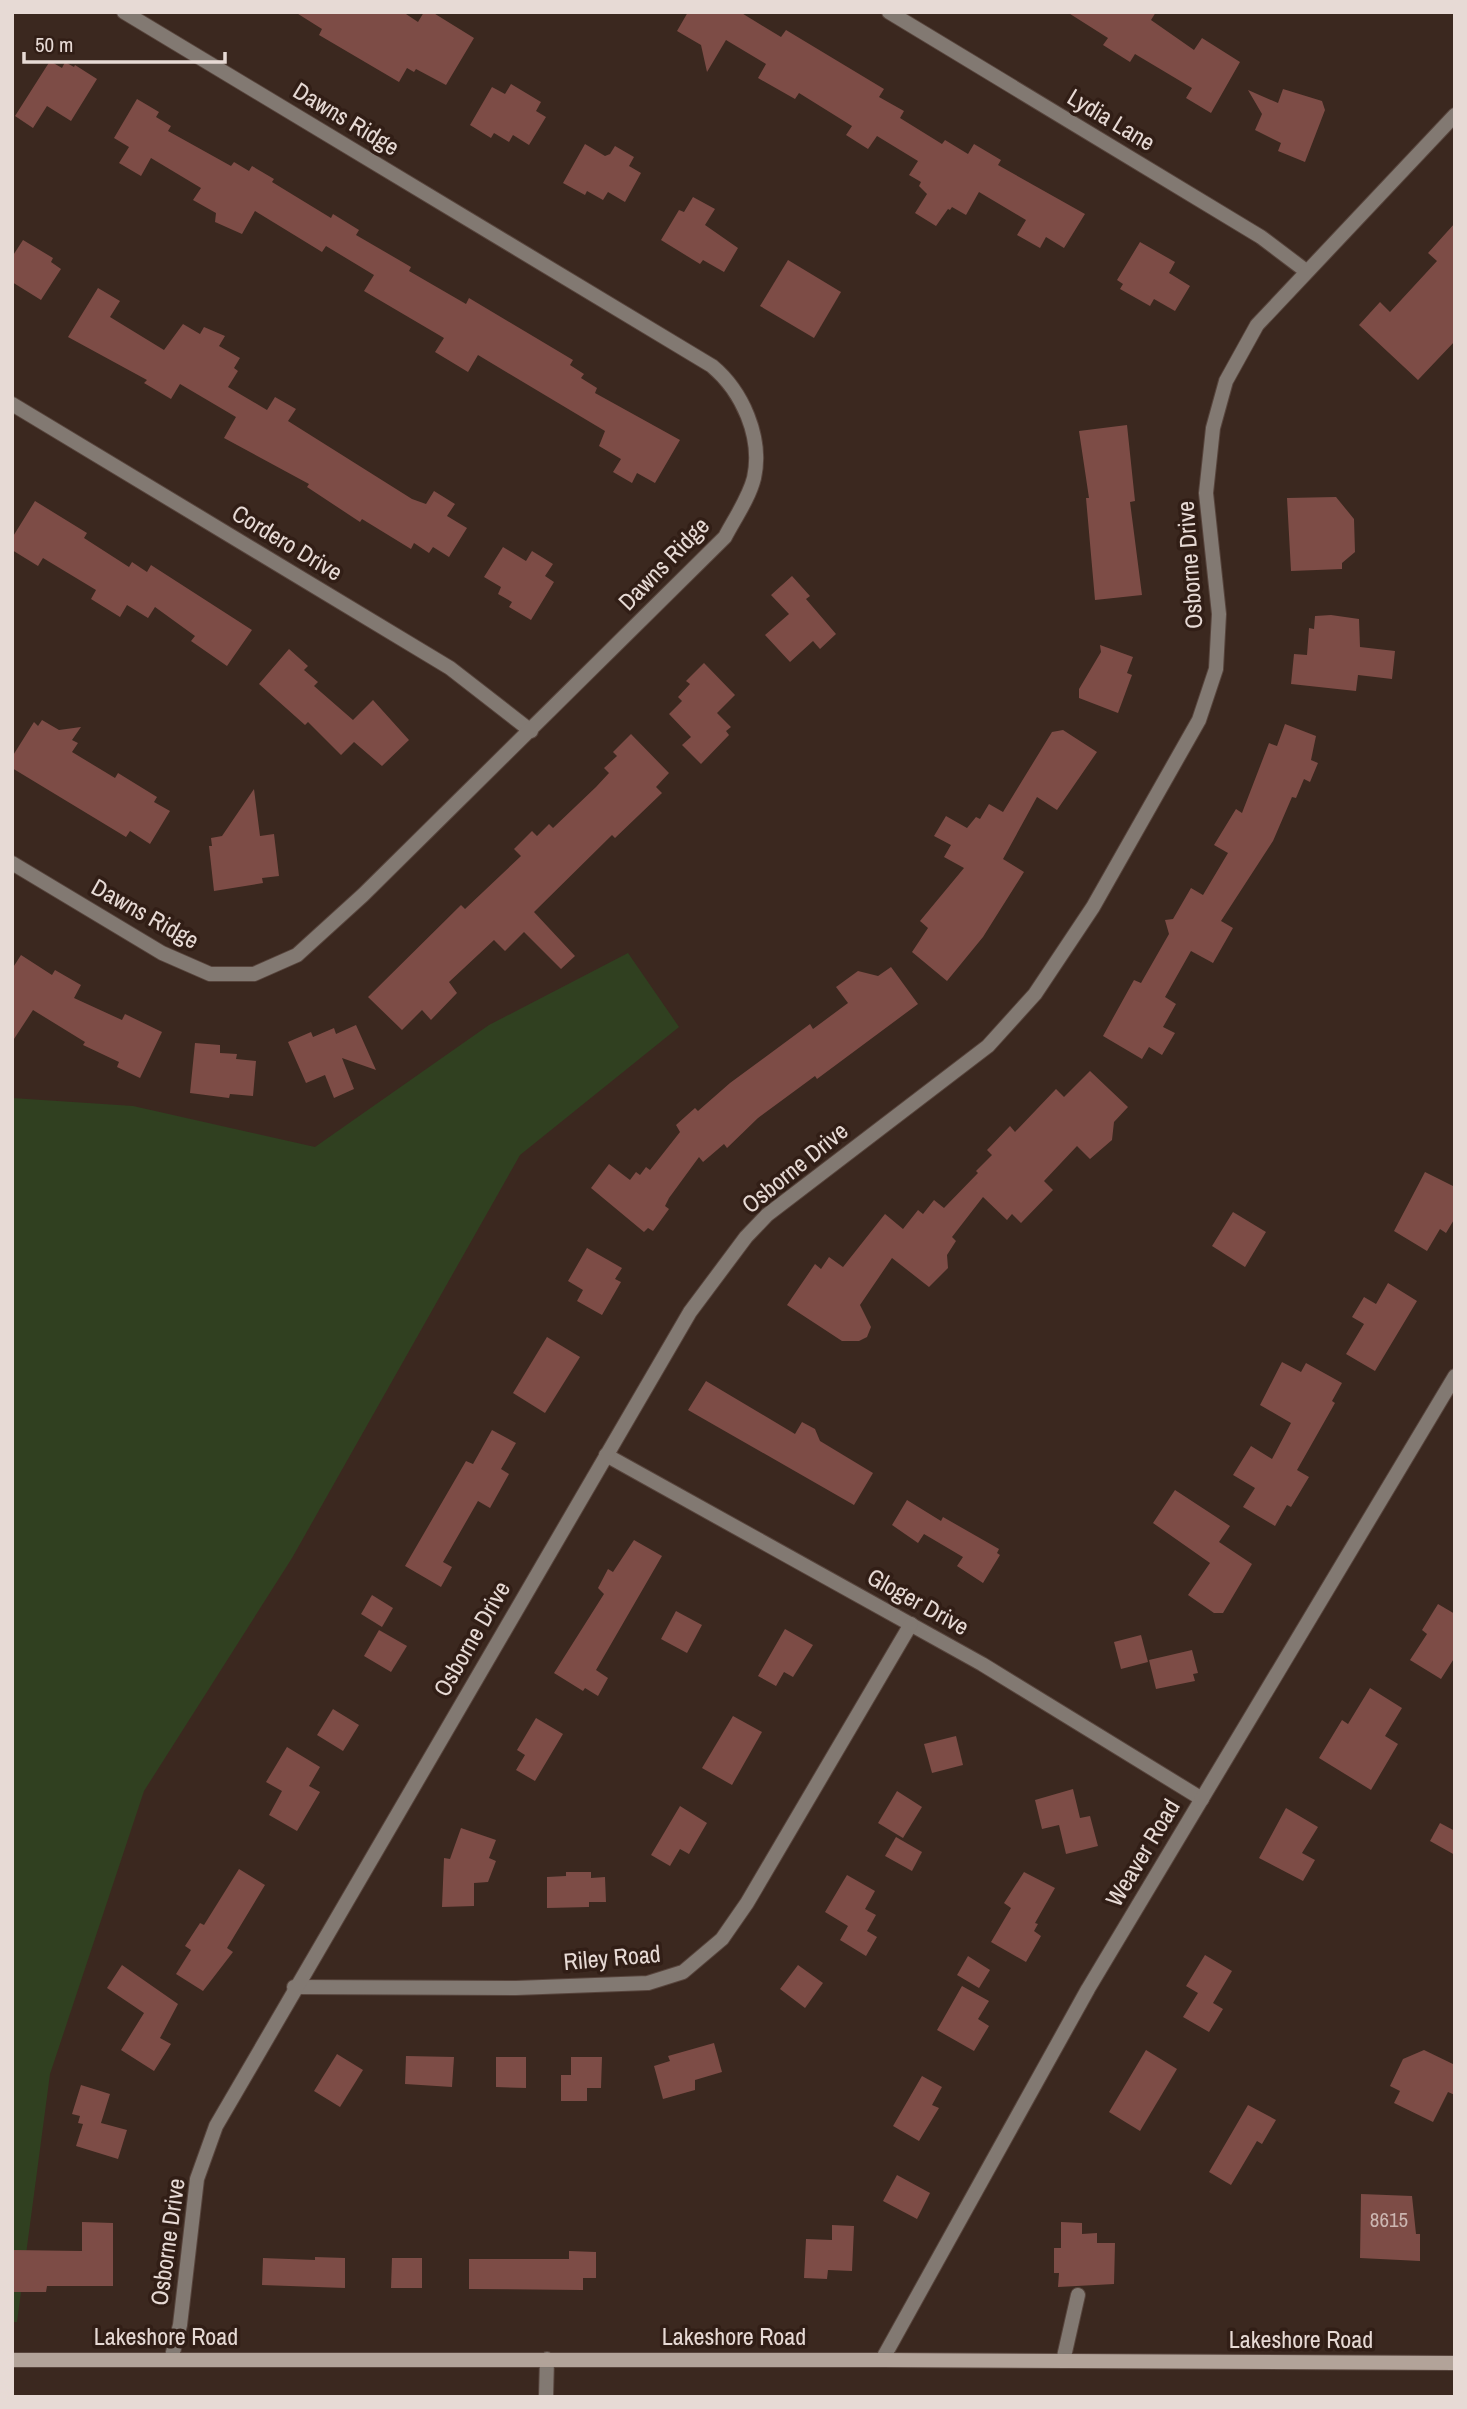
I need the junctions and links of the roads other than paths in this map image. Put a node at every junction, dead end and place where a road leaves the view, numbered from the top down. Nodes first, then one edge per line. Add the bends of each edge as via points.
1 (124, 12) edge
2 (889, 12) edge
3 (1455, 115) edge
4 (1306, 271) junction
5 (12, 404) edge
6 (531, 731) junction
7 (12, 863) edge
8 (1455, 1376) edge
9 (606, 1455) junction
10 (911, 1624) junction
11 (1202, 1799) junction
12 (294, 1987) junction
13 (1078, 2295) dead end
14 (547, 2359) junction
15 (12, 2360) edge
16 (171, 2360) junction
17 (882, 2360) junction
18 (1063, 2361) junction
19 (1455, 2363) edge
20 (546, 2397) edge

1 - 6 street, Dawns Ridge via 712,366 729,381 748,414 754,475 725,537
2 - 4 street, Lydia Lane via 1261,237
3 - 4 street, Osborne Drive
4 - 9 street, Osborne Drive via 1257,325 1226,382 1213,428 1206,493 1219,614 1216,669 1199,720 1093,907 1035,994 988,1046 767,1215 746,1237 690,1312
5 - 6 street, Cordero Drive via 450,668
6 - 7 street, Dawns Ridge via 297,954 254,974 210,974 162,953
8 - 11 street, Weaver Road
9 - 10 street, Gloger Drive
9 - 12 street, Osborne Drive
10 - 11 street, Gloger Drive
10 - 12 street, Riley Road via 747,1903 722,1939 683,1972 648,1983 516,1988
11 - 17 street, Weaver Road via 1088,1989
12 - 16 street, Osborne Drive via 216,2126 197,2179 180,2325
13 - 18 street
14 - 16 street, Lakeshore Road
14 - 17 street, Lakeshore Road
14 - 20 street
15 - 16 street, Lakeshore Road
17 - 18 street, Lakeshore Road
18 - 19 street, Lakeshore Road

